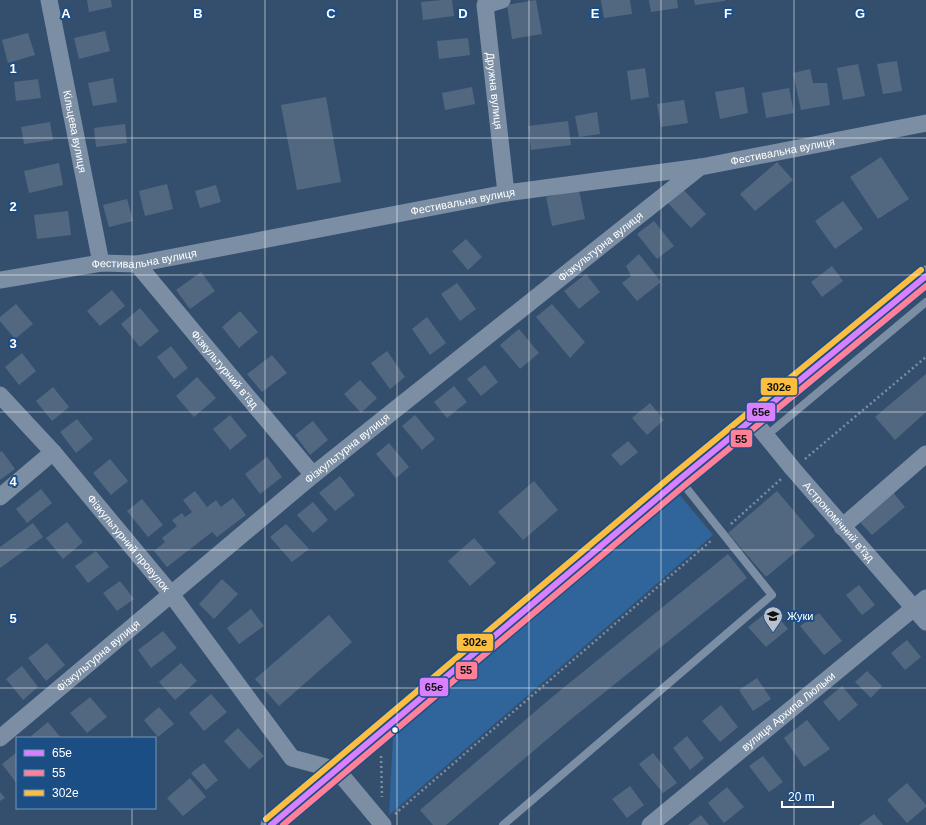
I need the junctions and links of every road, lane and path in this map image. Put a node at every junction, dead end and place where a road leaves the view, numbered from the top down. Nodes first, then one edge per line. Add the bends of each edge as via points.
1 (49, 0) edge
2 (502, 0) edge
3 (926, 123) edge
4 (701, 166) junction
5 (506, 193) junction
6 (101, 263) junction
7 (137, 264) junction
8 (926, 276) edge
9 (0, 280) edge
10 (926, 302) edge
11 (926, 356) edge
12 (0, 395) edge
13 (753, 420) junction
14 (766, 436) junction
15 (53, 452) junction
16 (926, 454) edge
17 (793, 469) junction
18 (313, 475) junction
19 (680, 479) junction
20 (0, 497) edge
21 (842, 527) junction
22 (722, 532) junction
23 (170, 594) junction
24 (920, 603) edge
25 (926, 622) edge
26 (0, 738) edge
27 (381, 749) dead end
28 (337, 770) junction
29 (389, 820) edge
30 (272, 825) edge
31 (503, 825) edge
32 (650, 825) edge

1 - 6 street, Кільцева вулиця
2 - 5 street, Дружна вулиця via 485,5
3 - 4 street, Фестивальна вулиця
4 - 5 street, Фестивальна вулиця
4 - 18 street, Фізкультурна вулиця
5 - 7 street, Фестивальна вулиця
6 - 7 street, Фестивальна вулиця
6 - 9 street, Фестивальна вулиця
7 - 18 street, Фізкультурний в’їзд
8 - 13 street
10 - 14 lane
11 - 17 path
12 - 15 street, Фізкультурний провулок
13 - 14 street, Астрономічний в'їзд
13 - 19 street
14 - 17 street, Астрономічний в'їзд
15 - 20 street
15 - 23 street, Фізкультурний провулок
16 - 21 street
17 - 21 street, Астрономічний в'їзд
17 - 22 path
18 - 23 street, Фізкультурна вулиця
19 - 22 lane
19 - 28 street
21 - 24 street, Астрономічний в'їзд
22 - 29 path
22 - 31 lane via 772,595
23 - 26 street, Фізкультурна вулиця
23 - 28 street, Фізкультурний провулок via 292,758
24 - 25 street, Астрономічний в'їзд
24 - 32 street, вулиця Архипа Люльки
27 - 29 path
28 - 29 street
28 - 30 street

